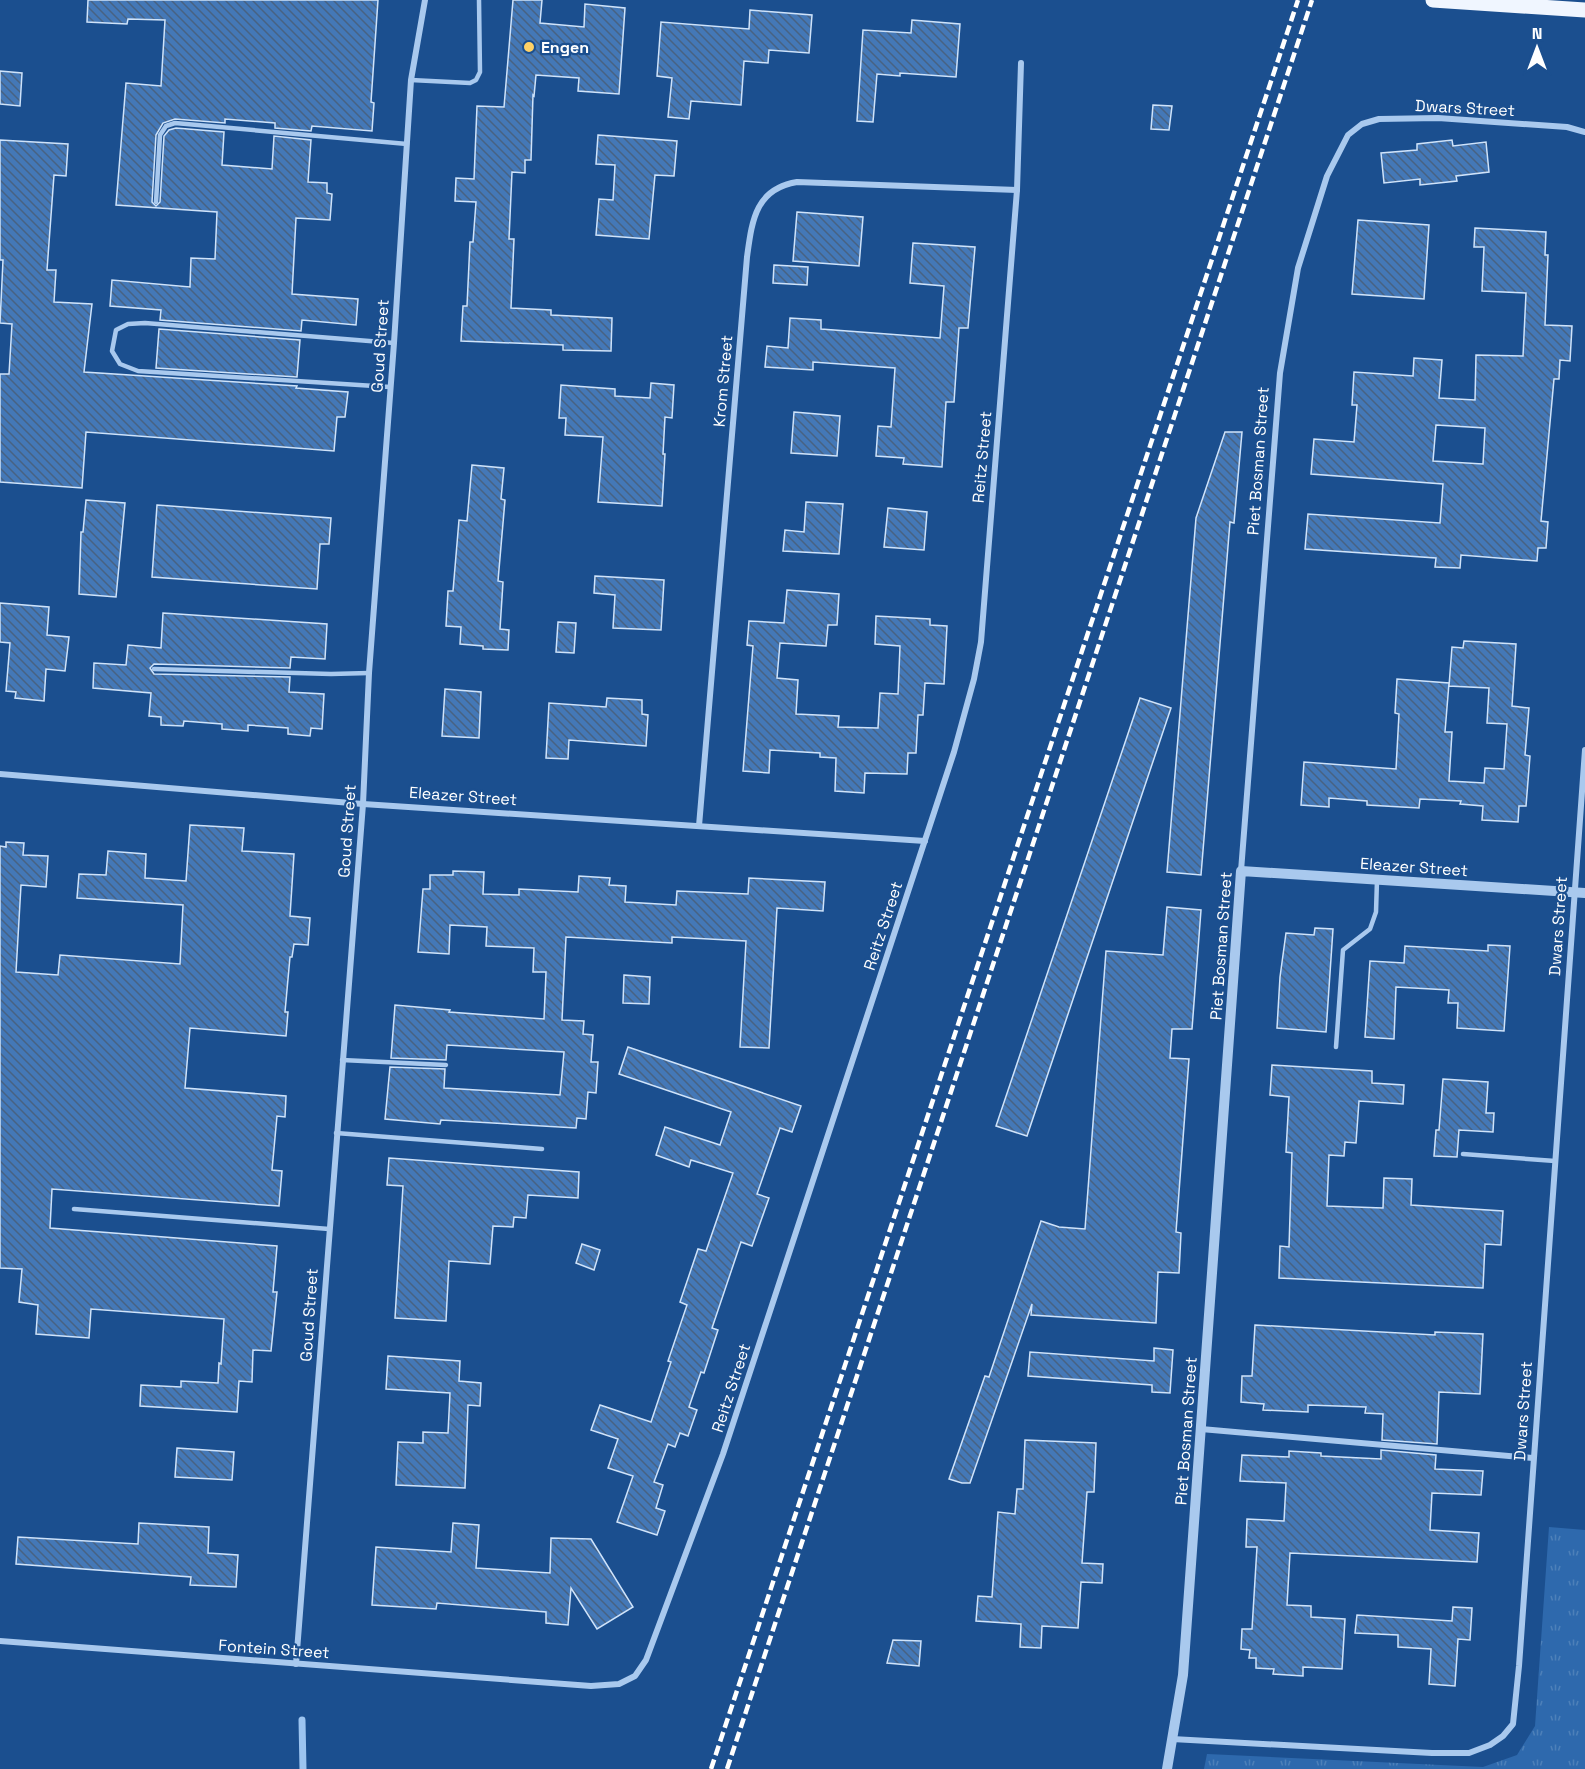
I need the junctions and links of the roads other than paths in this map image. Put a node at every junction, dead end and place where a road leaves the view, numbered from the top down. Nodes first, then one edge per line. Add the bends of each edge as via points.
1 (425, 0) edge
2 (479, 0) edge
3 (1433, 0) edge
4 (1585, 10) edge
5 (1021, 63) dead end
6 (411, 80) junction
7 (1585, 132) edge
8 (1348, 135) joint
9 (407, 144) junction
10 (1017, 190) junction
11 (156, 202) dead end
12 (394, 343) junction
13 (390, 387) junction
14 (154, 669) dead end
15 (369, 673) junction
16 (1585, 750) edge
17 (0, 774) edge
18 (363, 804) junction
19 (699, 826) junction
20 (925, 841) junction
21 (1241, 871) junction
22 (1377, 880) junction
23 (1573, 893) junction
24 (1585, 893) edge
25 (1336, 1047) dead end
26 (342, 1060) junction
27 (446, 1065) dead end
28 (336, 1133) junction
29 (542, 1149) dead end
30 (1463, 1154) dead end
31 (1555, 1161) junction
32 (74, 1209) dead end
33 (329, 1229) junction
34 (1201, 1429) junction
35 (1533, 1458) junction
36 (0, 1641) edge
37 (296, 1664) junction
38 (546, 1683) joint
39 (1172, 1739) junction
40 (1167, 1769) edge

1 - 6 street, Goud Street
2 - 6 lane via 480,72 476,80
3 - 4 main road
5 - 10 street, Reitz Street
6 - 9 street, Goud Street
7 - 8 street, Dwars Street via 1556,126 1391,118 1362,124
8 - 21 street, Piet Bosman Street via 1327,176 1298,268 1280,373
9 - 11 lane via 175,123 166,126 160,135
9 - 12 street, Goud Street
10 - 19 street, Krom Street via 798,182 783,184 772,191 752,221
10 - 20 street, Reitz Street via 981,642 954,752
12 - 13 street, Goud Street
12 - 13 lane via 145,323 128,324 116,330 112,351 120,364 138,371
13 - 15 street, Goud Street
14 - 15 lane
15 - 18 street, Goud Street
16 - 23 street, Dwars Street
17 - 18 street, Eleazer Street
18 - 19 street, Eleazer Street
18 - 26 street, Goud Street
19 - 20 street, Eleazer Street
20 - 38 street, Reitz Street via 723,1454 646,1660 635,1676 619,1684
21 - 22 street, Eleazer Street
21 - 34 street, Piet Bosman Street
22 - 23 street, Eleazer Street
22 - 25 lane via 1376,912 1370,929 1343,950
23 - 24 street, Eleazer Street
23 - 31 street, Dwars Street
26 - 27 lane
26 - 28 street, Goud Street
28 - 29 lane
28 - 33 street, Goud Street
30 - 31 lane
31 - 35 street, Dwars Street
32 - 33 lane
33 - 37 street, Goud Street
34 - 35 street
34 - 39 street, Piet Bosman Street via 1184,1675
35 - 39 street, Dwars Street via 1516,1701 1513,1724 1503,1736 1469,1753
36 - 37 street, Fontein Street
37 - 38 street, Fontein Street
39 - 40 street, Piet Bosman Street

